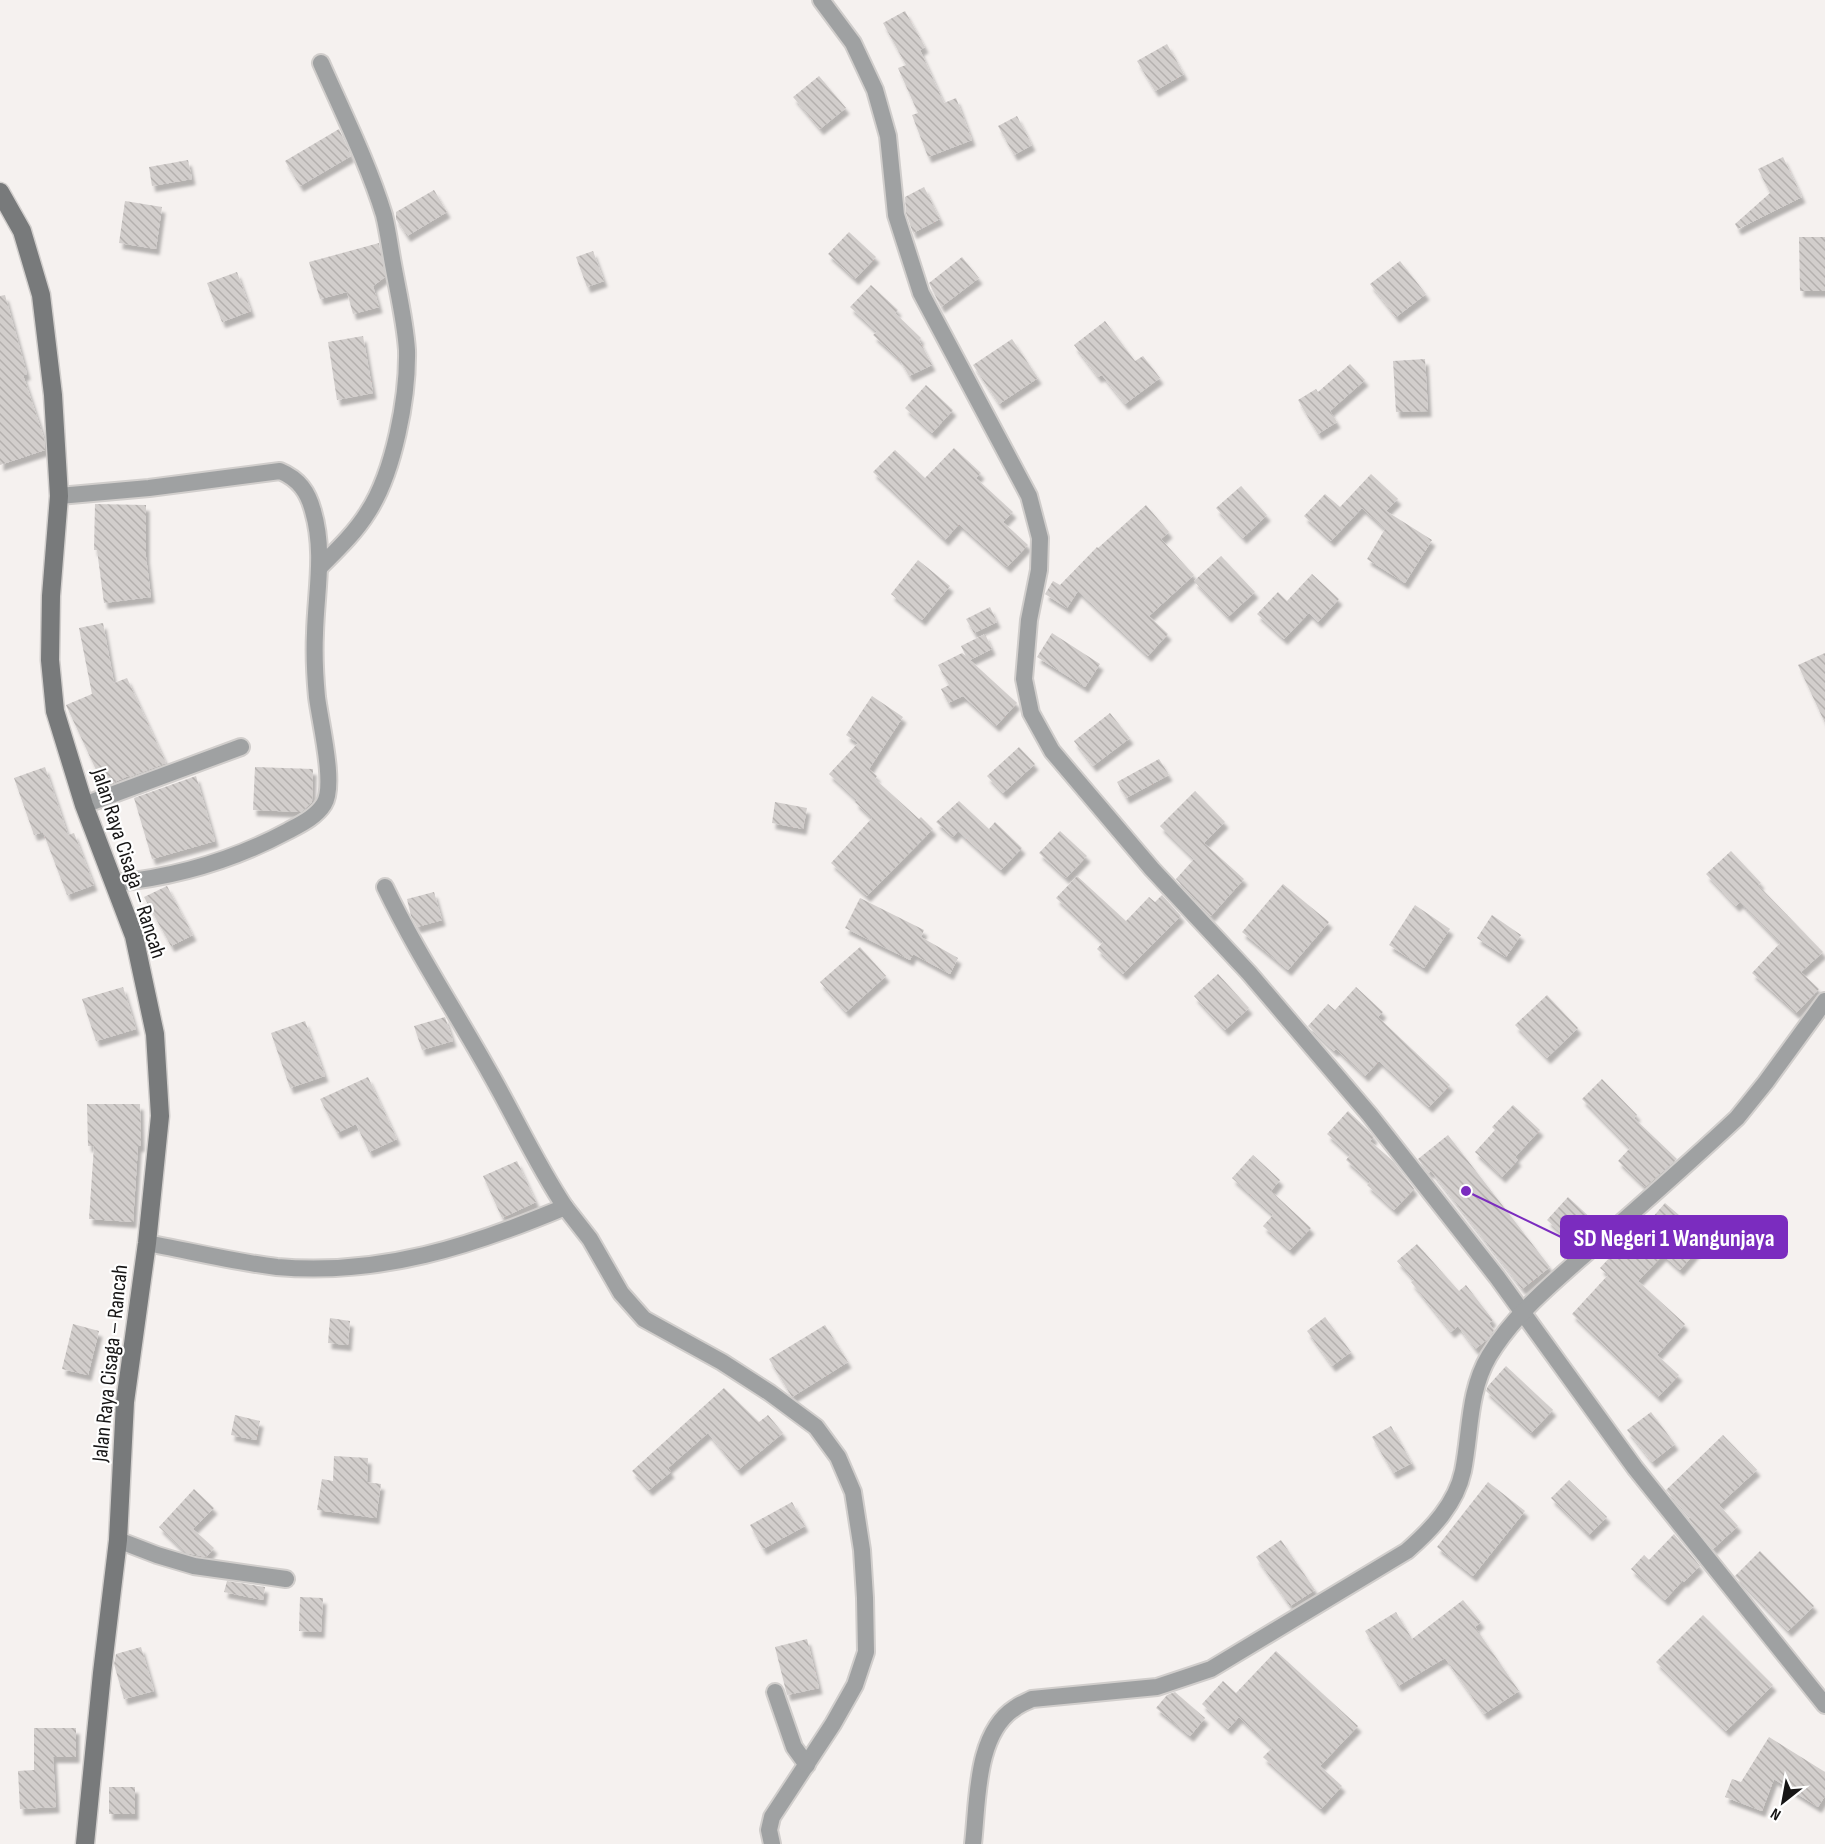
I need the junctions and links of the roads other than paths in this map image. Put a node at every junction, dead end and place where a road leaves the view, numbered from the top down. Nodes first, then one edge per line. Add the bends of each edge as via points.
1 (821, 0) edge
2 (321, 63) dead end
3 (0, 192) edge
4 (59, 496) junction
5 (320, 567) junction
6 (240, 747) dead end
7 (84, 806) junction
8 (115, 883) junction
9 (385, 887) dead end
10 (1825, 1001) edge
11 (565, 1207) junction
12 (147, 1243) junction
13 (1522, 1311) junction
14 (118, 1540) junction
15 (286, 1579) dead end
16 (775, 1692) dead end
17 (1825, 1705) edge
18 (807, 1765) junction
19 (85, 1844) edge
20 (772, 1844) edge
21 (973, 1844) edge

1 - 13 street via 853,44 875,90 888,136 896,215 921,293 1029,496 1040,538 1024,679 1031,713 1052,751 1369,1114
2 - 5 street via 384,216 406,350 398,435 386,474 369,512
3 - 4 main road, Jalan Raya Cisaga – Rancah via 22,231 41,295
4 - 5 street via 280,471 303,486 310,502
4 - 7 main road, Jalan Raya Cisaga – Rancah via 50,660 55,711
5 - 8 street via 315,667 329,774 324,805 310,819 260,846 165,875
6 - 7 street
7 - 8 main road, Jalan Raya Cisaga – Rancah
8 - 12 main road, Jalan Raya Cisaga – Rancah via 134,936 155,1034 160,1116
9 - 11 street
10 - 13 street via 1737,1118
11 - 12 street via 445,1251 380,1265 277,1266
11 - 18 street via 590,1239 621,1293 644,1319 770,1393 816,1427 838,1457 853,1492 862,1550 866,1652 855,1685
12 - 14 main road, Jalan Raya Cisaga – Rancah via 125,1401
13 - 17 street via 1635,1468
13 - 21 street via 1477,1379 1463,1472 1451,1502 1432,1529 1407,1551 1211,1669 1157,1687 1032,1699 1013,1708 989,1738 983,1756
14 - 15 street via 194,1566
14 - 19 main road, Jalan Raya Cisaga – Rancah
16 - 18 street via 794,1747
18 - 20 street via 772,1817

